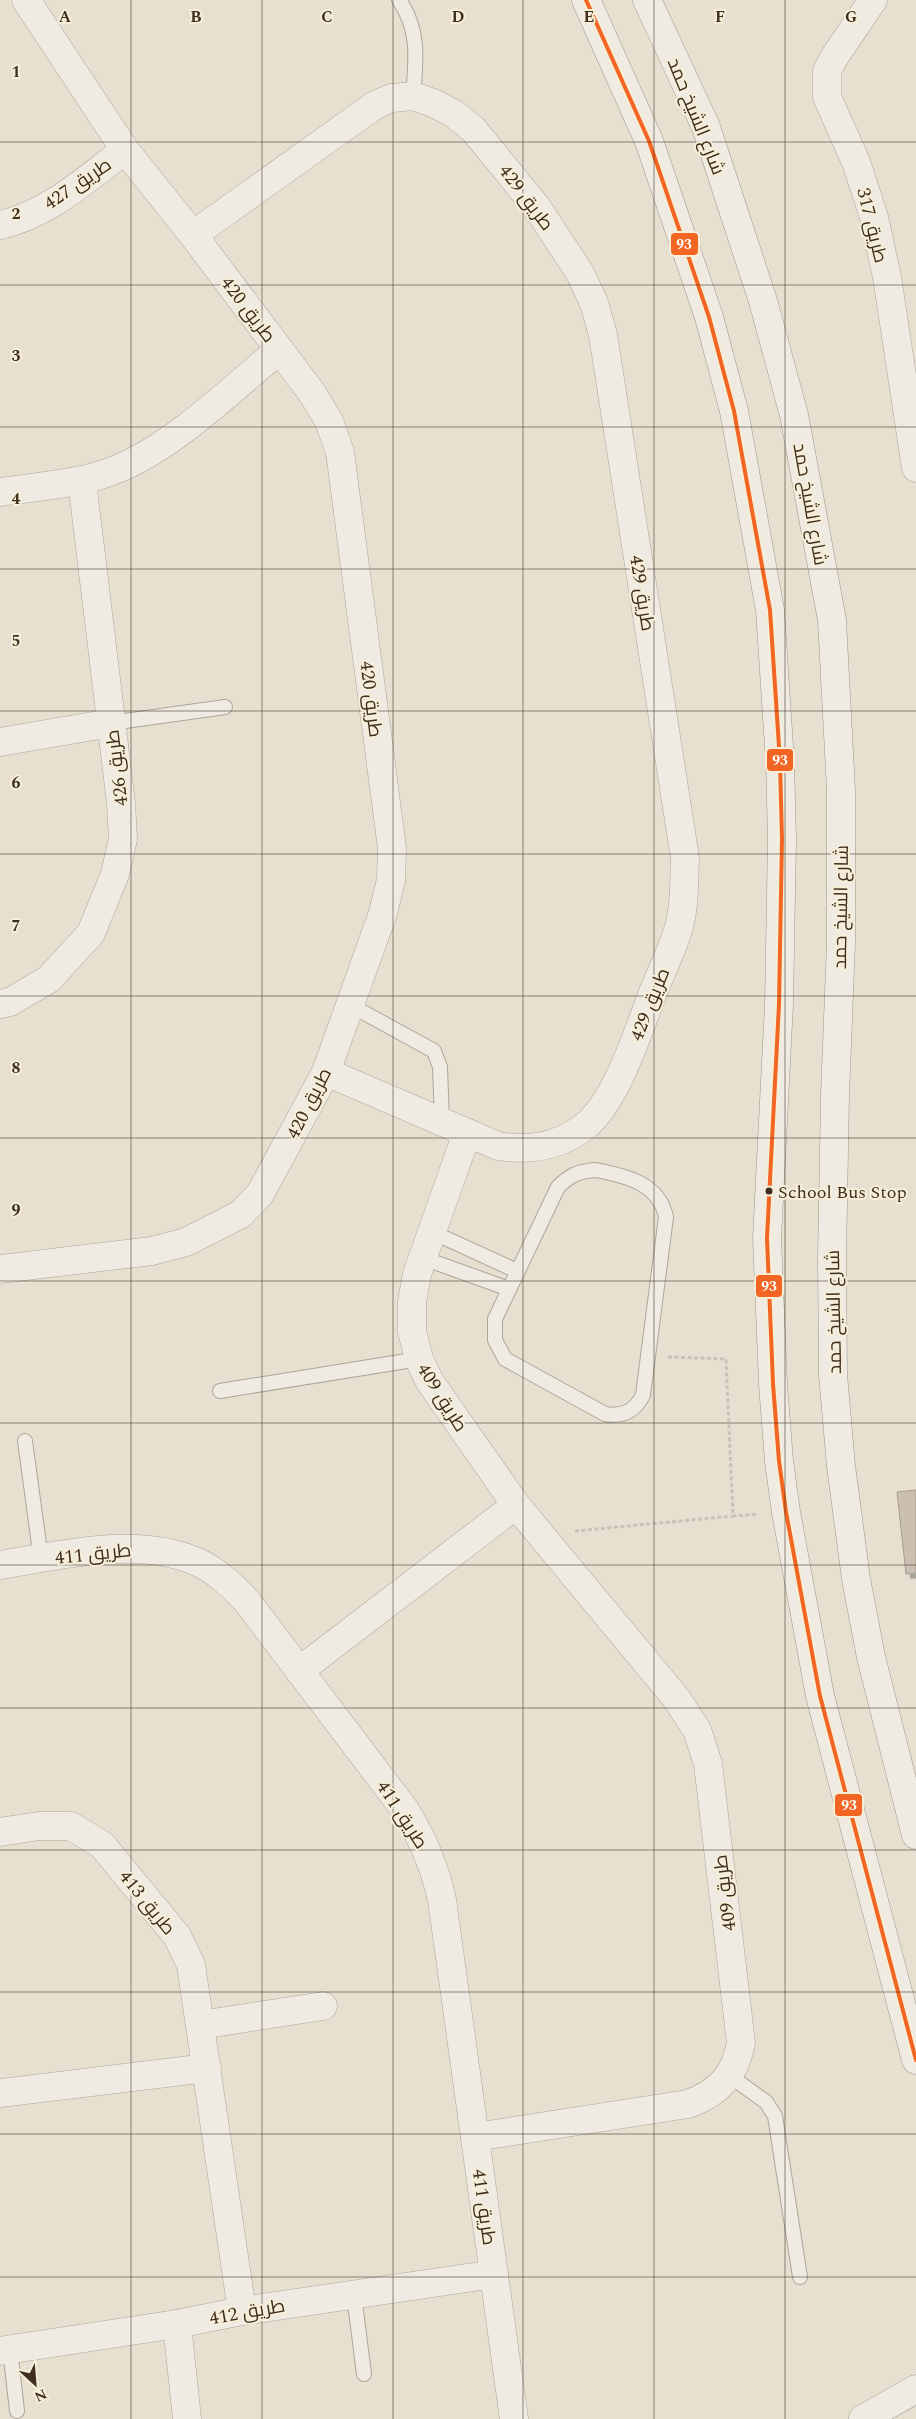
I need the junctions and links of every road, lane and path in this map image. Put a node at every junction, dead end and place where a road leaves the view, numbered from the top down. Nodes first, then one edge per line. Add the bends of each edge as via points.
1 (26, 0) edge
2 (399, 0) edge
3 (586, 0) edge
4 (647, 0) edge
5 (873, 0) edge
6 (413, 96) junction
7 (125, 150) junction
8 (0, 225) edge
9 (193, 235) junction
10 (279, 350) junction
11 (916, 468) edge
12 (82, 481) junction
13 (0, 492) edge
14 (225, 707) dead end
15 (111, 724) junction
16 (0, 742) edge
17 (0, 1004) edge
18 (350, 1005) junction
19 (326, 1072) junction
20 (442, 1122) junction
21 (467, 1133) junction
22 (432, 1232) junction
23 (423, 1258) junction
24 (0, 1269) edge
25 (517, 1271) junction
26 (509, 1289) junction
27 (680, 1357) dead end
28 (705, 1358) dead end
29 (419, 1359) junction
30 (220, 1391) dead end
31 (25, 1441) dead end
32 (516, 1505) junction
33 (733, 1516) dead end
34 (541, 1534) junction
35 (41, 1558) junction
36 (0, 1565) edge
37 (299, 1672) junction
38 (0, 1832) edge
39 (916, 1835) edge
40 (323, 2006) dead end
41 (200, 2025) junction
42 (916, 2060) edge
43 (206, 2068) junction
44 (730, 2076) junction
45 (0, 2093) edge
46 (475, 2137) junction
47 (494, 2274) junction
48 (800, 2277) dead end
49 (354, 2295) junction
50 (242, 2310) junction
51 (178, 2324) junction
52 (5, 2350) edge
53 (364, 2374) dead end
54 (916, 2389) edge
55 (17, 2411) dead end
56 (187, 2419) edge
57 (514, 2419) edge
58 (863, 2419) edge

1 - 7 street, طريق 420
2 - 6 lane via 410,18 416,42
3 - 42 street via 649,141 709,317 734,411 770,610 782,838 779,1004 767,1238 773,1384 780,1461 786,1512 820,1696
4 - 39 street, شارع الشيخ حمد via 706,127 763,301 794,415 832,620 841,790 841,943 832,1259 833,1375 856,1579 871,1657
5 - 11 street, طريق 317 via 833,59 825,84 827,97 856,162 876,227
6 - 9 street, طريق 429 via 392,98 374,105
6 - 21 street, طريق 429 via 453,113 473,129 536,206 580,273 594,303 604,345 685,858 678,929 622,1072 601,1109 586,1126 566,1139 544,1147 498,1146
7 - 8 street, طريق 427 via 66,194 38,210
7 - 9 street, طريق 420
9 - 10 street, طريق 420
10 - 12 street via 170,440 120,468
10 - 18 street, طريق 420 via 329,421 340,452 392,848 391,880 383,913
12 - 13 street
12 - 15 street, طريق 426
14 - 15 lane
15 - 16 street
15 - 17 street, طريق 426 via 122,839 114,874 95,924 91,933 49,979 10,1002
18 - 19 street, طريق 420
18 - 20 lane via 434,1051 440,1068
19 - 20 street, طريق 429
19 - 24 street, طريق 420 via 260,1194 241,1214 186,1242 152,1251
20 - 21 street, طريق 429
21 - 22 street, طريق 409
22 - 23 street, طريق 409
22 - 25 lane
23 - 26 lane
23 - 29 street, طريق 409 via 412,1302 412,1331
25 - 26 lane
25 - 26 lane via 558,1186 568,1177 581,1171 596,1170 635,1181 653,1190 664,1207 666,1217 645,1386 639,1403 624,1414 605,1414 505,1359 493,1330
27 - 28 path
29 - 30 lane
29 - 32 street, طريق 409 via 430,1382
31 - 35 lane
32 - 34 street, طريق 409
32 - 37 street
33 - 34 path
34 - 44 street, طريق 409 via 676,1698 697,1730 708,1764 740,2026 738,2060
35 - 36 street, طريق 411
35 - 37 street, طريق 411 via 134,1547 166,1551 196,1561 223,1578 246,1600
37 - 46 street, طريق 411 via 405,1810 429,1854 442,1900
38 - 41 street, طريق 413 via 39,1826 71,1826 102,1845 177,1936 191,1965
40 - 41 street
41 - 43 street, طريق 413
43 - 45 street
43 - 50 street, طريق 413
44 - 46 street, طريق 409 via 719,2089 688,2104
44 - 48 lane via 766,2102 775,2116
46 - 47 street, طريق 411
47 - 49 street, طريق 412
47 - 57 street, طريق 411
49 - 50 street, طريق 412
49 - 53 lane
50 - 51 street, طريق 412
51 - 52 street, طريق 412
51 - 56 street
52 - 55 lane
54 - 58 street

